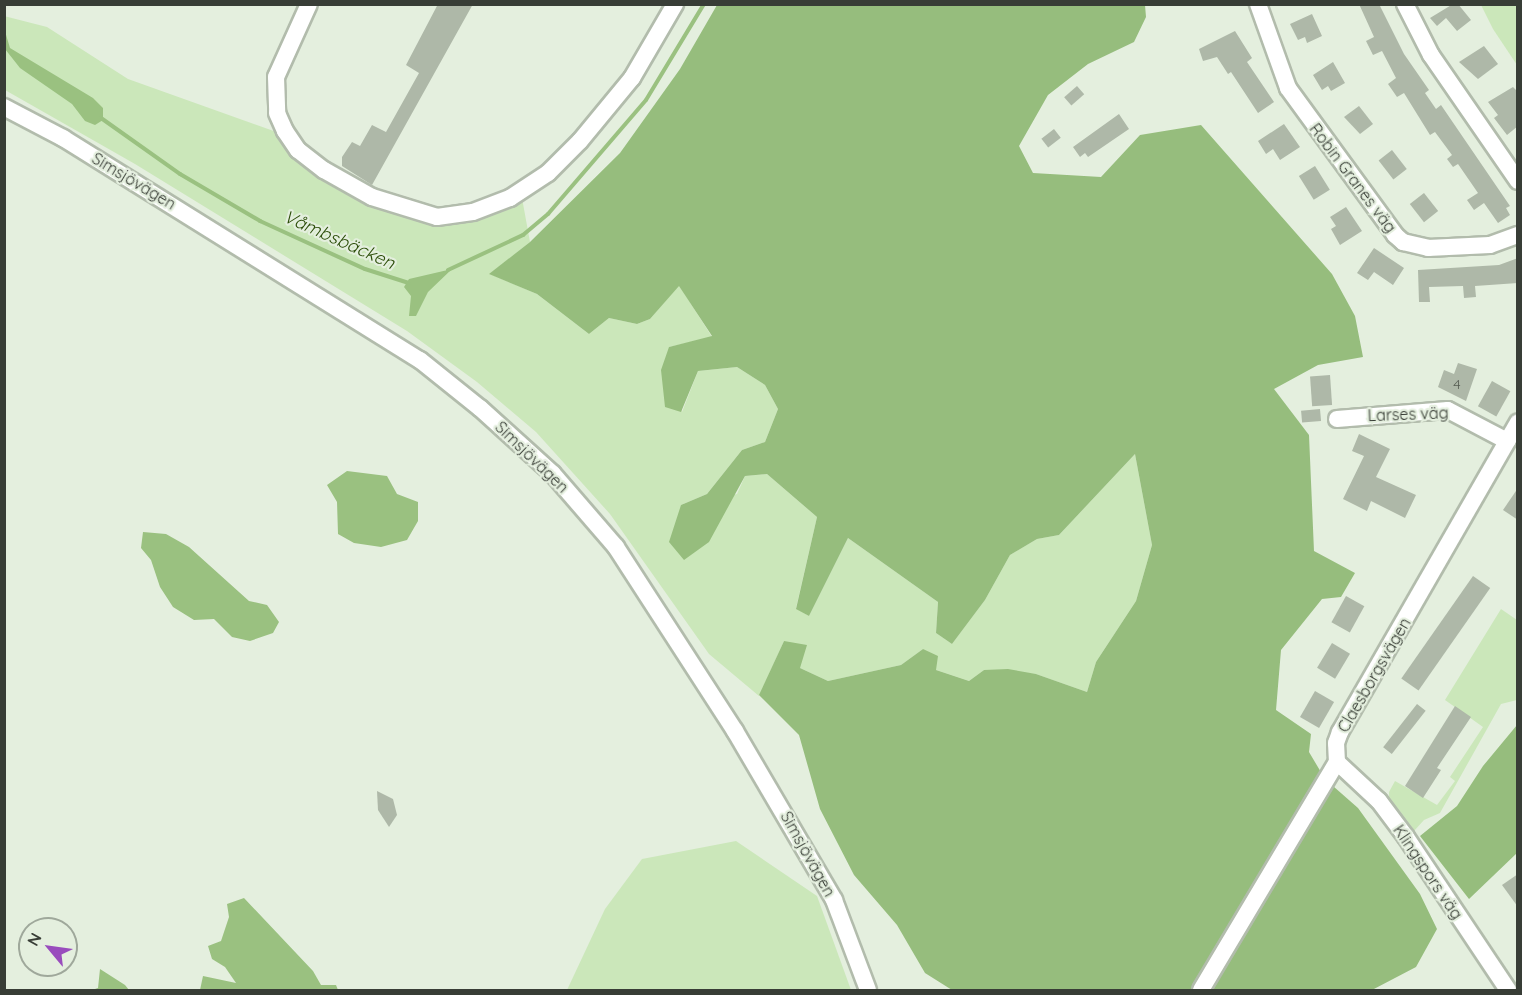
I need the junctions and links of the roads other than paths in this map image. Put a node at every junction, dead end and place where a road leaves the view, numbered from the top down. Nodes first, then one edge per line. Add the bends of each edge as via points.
1 (309, 4) edge
2 (675, 4) edge
3 (1258, 4) edge
4 (1404, 4) edge
5 (4, 107) edge
6 (1518, 181) edge
7 (1518, 235) edge
8 (1337, 419) dead end
9 (1518, 422) edge
10 (1507, 441) junction
11 (1337, 762) junction
12 (868, 990) edge
13 (1201, 990) edge
14 (1508, 990) edge

1 - 2 street via 276,76 277,113 285,131 298,150 333,175 372,197 437,217 473,212 510,198 548,173 632,78
3 - 7 street, Robin Granes väg via 1288,88 1395,235 1403,242 1428,248 1490,245
4 - 6 street via 1431,55
5 - 12 street, Simsjövägen via 63,138 381,334 480,408 553,474 616,547 735,730 834,900
8 - 10 street, Larses väg via 1448,410
9 - 10 street, Claesborgsvägen
10 - 11 street, Claesborgsvägen via 1340,732
11 - 13 street, Claesborgsvägen
11 - 14 street, Klingspors väg via 1378,801 1406,837

